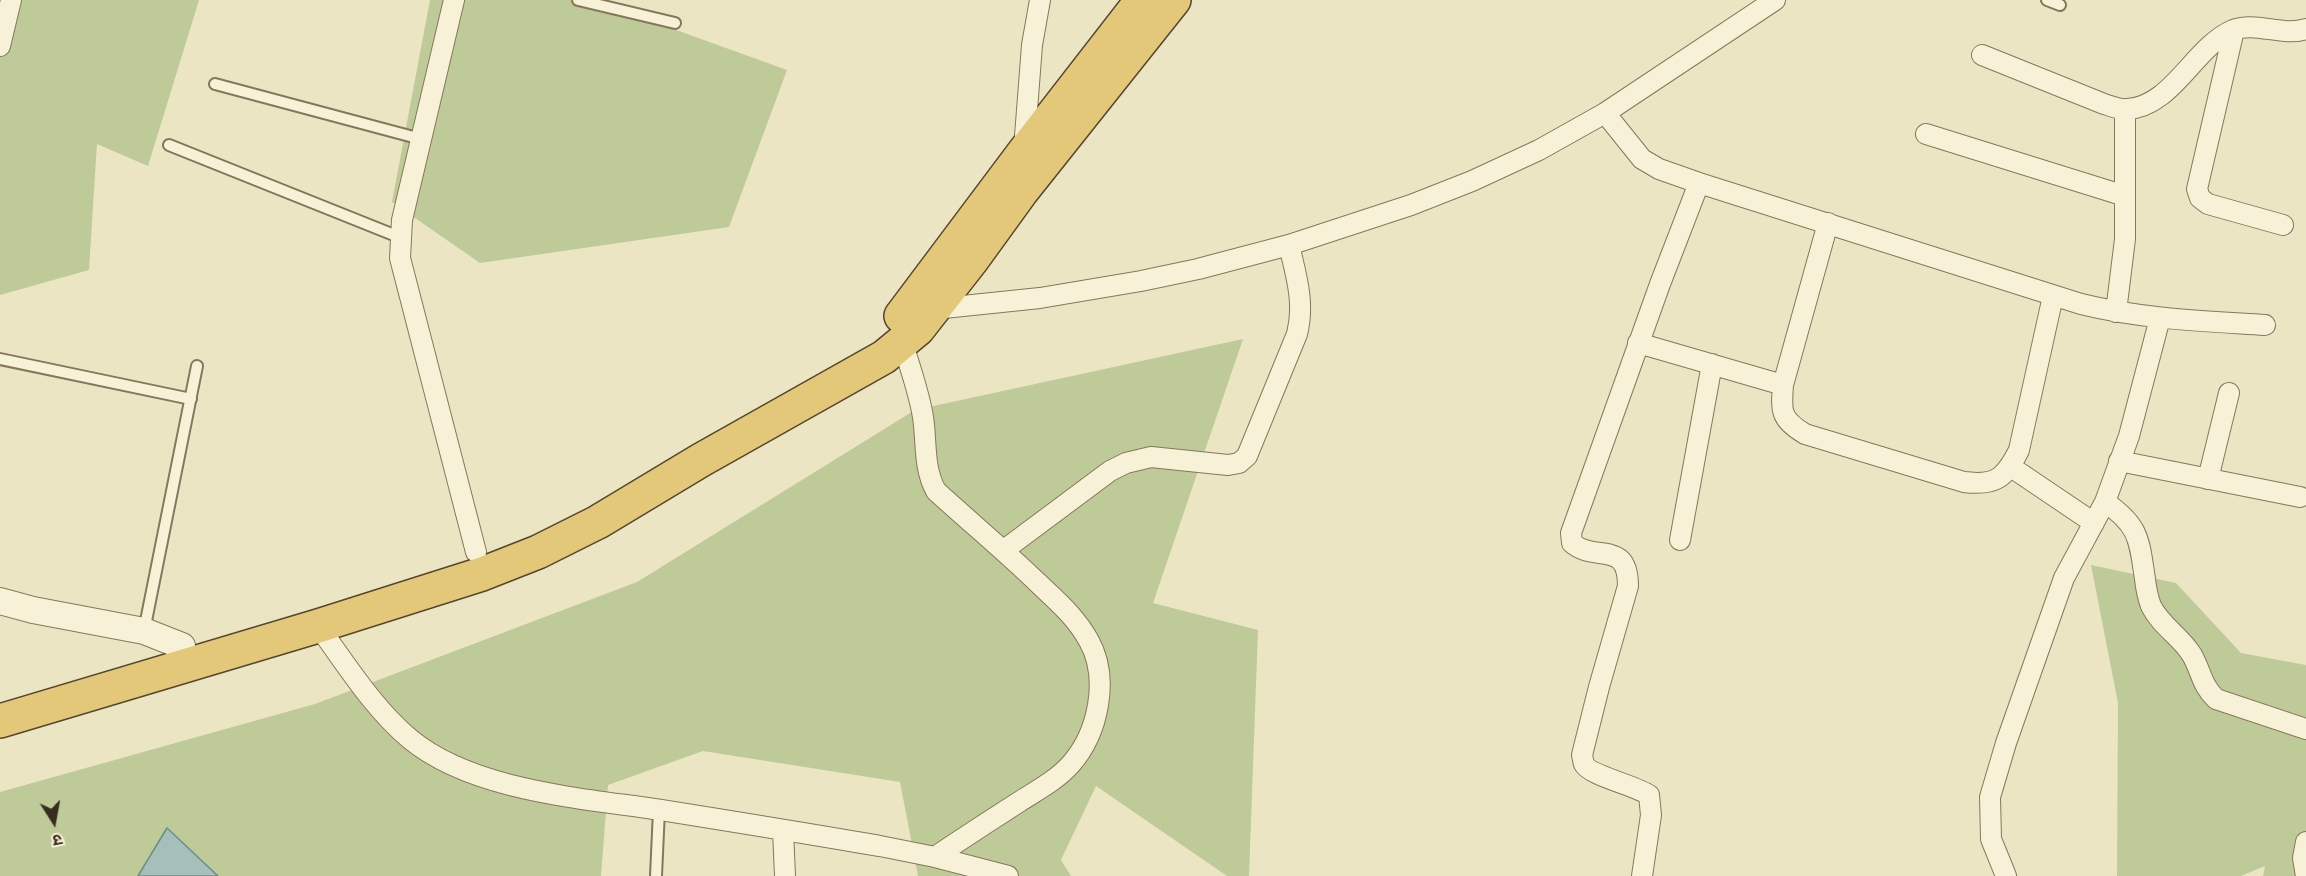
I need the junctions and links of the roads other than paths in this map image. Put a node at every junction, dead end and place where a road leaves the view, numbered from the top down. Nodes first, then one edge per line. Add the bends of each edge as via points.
1 (11, 0) edge
2 (454, 0) edge
3 (578, 0) edge
4 (1040, 0) edge
5 (1142, 0) edge
6 (1174, 0) edge
7 (1775, 0) edge
8 (2047, 0) edge
9 (2060, 5) dead end
10 (675, 23) dead end
11 (2306, 29) edge
12 (2234, 30) junction
13 (0, 46) edge
14 (1982, 55) dead end
15 (216, 84) dead end
16 (2126, 110) junction
17 (1605, 113) junction
18 (1926, 134) dead end
19 (421, 139) junction
20 (169, 145) dead end
21 (1024, 152) junction
22 (1699, 183) junction
23 (2125, 195) junction
24 (1828, 223) junction
25 (2283, 225) dead end
26 (399, 237) junction
27 (1289, 245) junction
28 (2053, 296) junction
29 (934, 309) junction
30 (2116, 312) junction
31 (2160, 318) junction
32 (2265, 325) dead end
33 (1638, 343) junction
34 (903, 344) junction
35 (0, 359) edge
36 (1712, 364) junction
37 (197, 366) dead end
38 (1783, 385) junction
39 (2229, 393) dead end
40 (191, 399) junction
41 (2119, 462) junction
42 (2011, 467) junction
43 (2208, 479) junction
44 (2300, 497) dead end
45 (2105, 502) junction
46 (2094, 523) junction
47 (1680, 540) dead end
48 (1004, 550) junction
49 (476, 552) junction
50 (0, 601) edge
51 (318, 626) junction
52 (144, 631) junction
53 (182, 646) junction
54 (0, 698) edge
55 (0, 722) edge
56 (2306, 729) edge
57 (658, 810) junction
58 (783, 830) junction
59 (2306, 842) edge
60 (935, 857) junction
61 (656, 876) edge
62 (785, 876) edge
63 (1008, 876) edge
64 (1642, 876) edge
65 (2006, 876) edge
66 (2306, 876) edge

1 - 13 street
2 - 19 street
3 - 10 lane
4 - 21 street via 1032,45
5 - 21 highway
6 - 29 highway
7 - 17 street
8 - 9 lane
11 - 12 street
12 - 16 street via 2220,37 2159,97
12 - 25 street via 2197,189 2208,204
14 - 16 street
15 - 19 lane
16 - 23 street
17 - 22 street via 1642,159
17 - 27 street via 1472,181
18 - 23 street
19 - 26 street
20 - 26 lane
21 - 49 highway via 914,300 876,338 582,507
22 - 24 street
22 - 33 street
23 - 30 street via 2125,239
24 - 28 street
24 - 38 street
26 - 49 street via 404,282
27 - 29 street via 1141,281 1040,298
27 - 48 street via 1299,286 1301,319 1246,456 1239,463 1228,465 1150,458 1126,463
28 - 30 street
28 - 42 street via 2019,450
29 - 34 highway
30 - 31 street
31 - 32 street
31 - 41 street
33 - 36 street
33 - 64 street via 1571,533 1572,543 1579,548 1615,555 1624,563 1628,576 1582,755 1584,765 1591,771 1649,795 1651,815
34 - 48 street via 920,400 929,479 936,491
34 - 51 highway via 598,522 538,552
35 - 40 lane
36 - 38 street
36 - 47 street
37 - 40 lane
38 - 42 street via 1781,408 1785,418 1805,434 1964,482 1982,484 2000,479
39 - 43 street
40 - 52 lane
41 - 43 street
41 - 45 street
42 - 46 street
43 - 44 street
45 - 46 street
45 - 56 street via 2132,525 2139,540 2151,605 2193,657 2206,689 2223,702
46 - 65 street via 2064,578 1990,797 1990,839
48 - 60 street via 1073,616 1090,642 1099,692 1095,719 1086,743 1070,765 1049,783
49 - 53 highway
50 - 52 street
51 - 55 highway
51 - 57 street via 378,707 410,739 443,760 521,786
52 - 53 street
53 - 54 highway
57 - 58 street
57 - 61 lane
58 - 60 street
58 - 62 street
59 - 66 street
60 - 63 street

